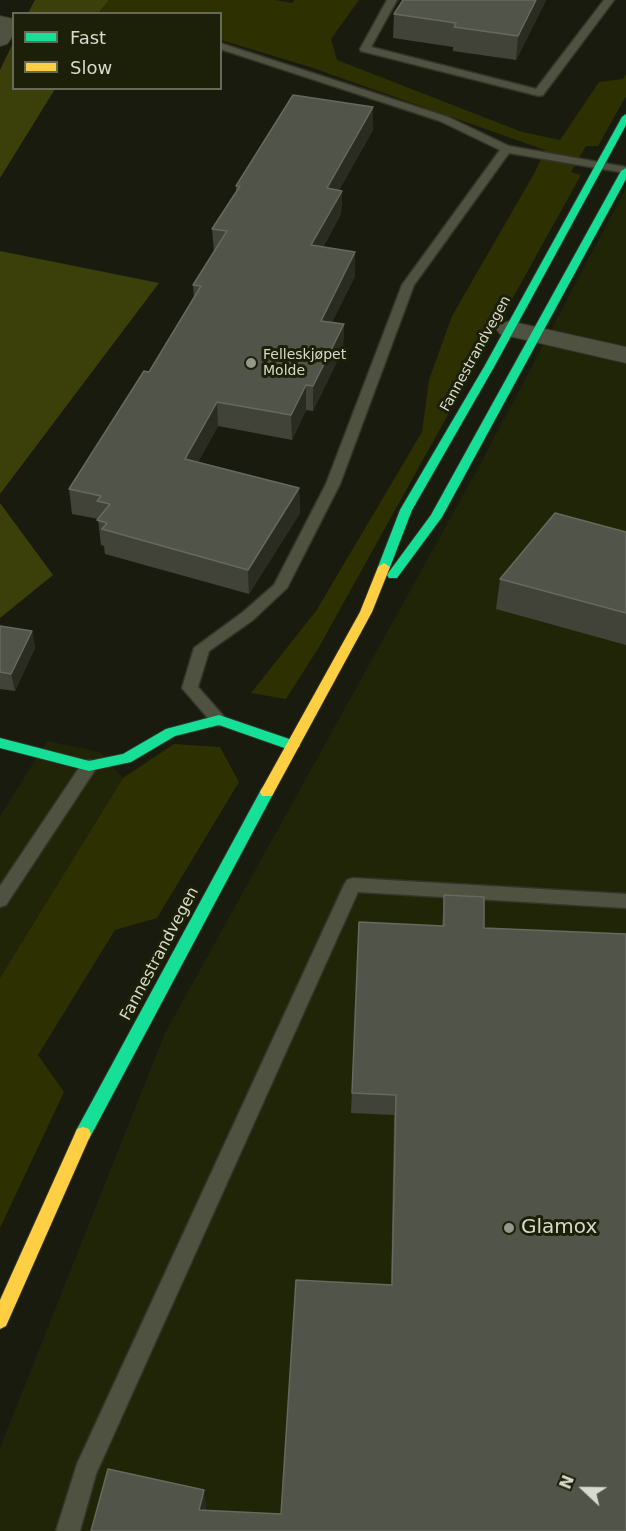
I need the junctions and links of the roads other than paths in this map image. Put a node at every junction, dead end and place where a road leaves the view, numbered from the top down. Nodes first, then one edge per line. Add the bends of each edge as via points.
1 (392, 0) edge
2 (609, 0) edge
3 (0, 22) edge
4 (0, 40) edge
5 (222, 47) edge
6 (626, 117) edge
7 (506, 149) junction
8 (601, 165) junction
9 (626, 171) edge
10 (509, 329) junction
11 (537, 335) junction
12 (626, 355) edge
13 (366, 612) junction
14 (219, 720) junction
15 (0, 743) edge
16 (293, 746) junction
17 (89, 766) junction
18 (0, 900) edge
19 (626, 901) edge
20 (0, 1320) edge
21 (68, 1531) edge

1 - 2 lane via 365,49 539,93
3 - 4 street via 8,24
5 - 7 lane via 444,119
6 - 8 main road, Fannestrandvegen
7 - 8 lane
7 - 14 lane via 408,285 333,484 280,588 201,648 190,688
8 - 9 lane
8 - 10 main road, Fannestrandvegen
9 - 11 main road, Fannestrandvegen
10 - 11 street
10 - 13 main road, Fannestrandvegen via 406,510
11 - 12 street
11 - 13 main road, Fannestrandvegen via 436,517
13 - 16 main road, Fannestrandvegen
14 - 16 main road
14 - 17 main road via 171,732 126,758
15 - 17 main road
16 - 20 main road, Fannestrandvegen via 83,1135
17 - 18 lane
19 - 21 lane via 353,885 85,1472

